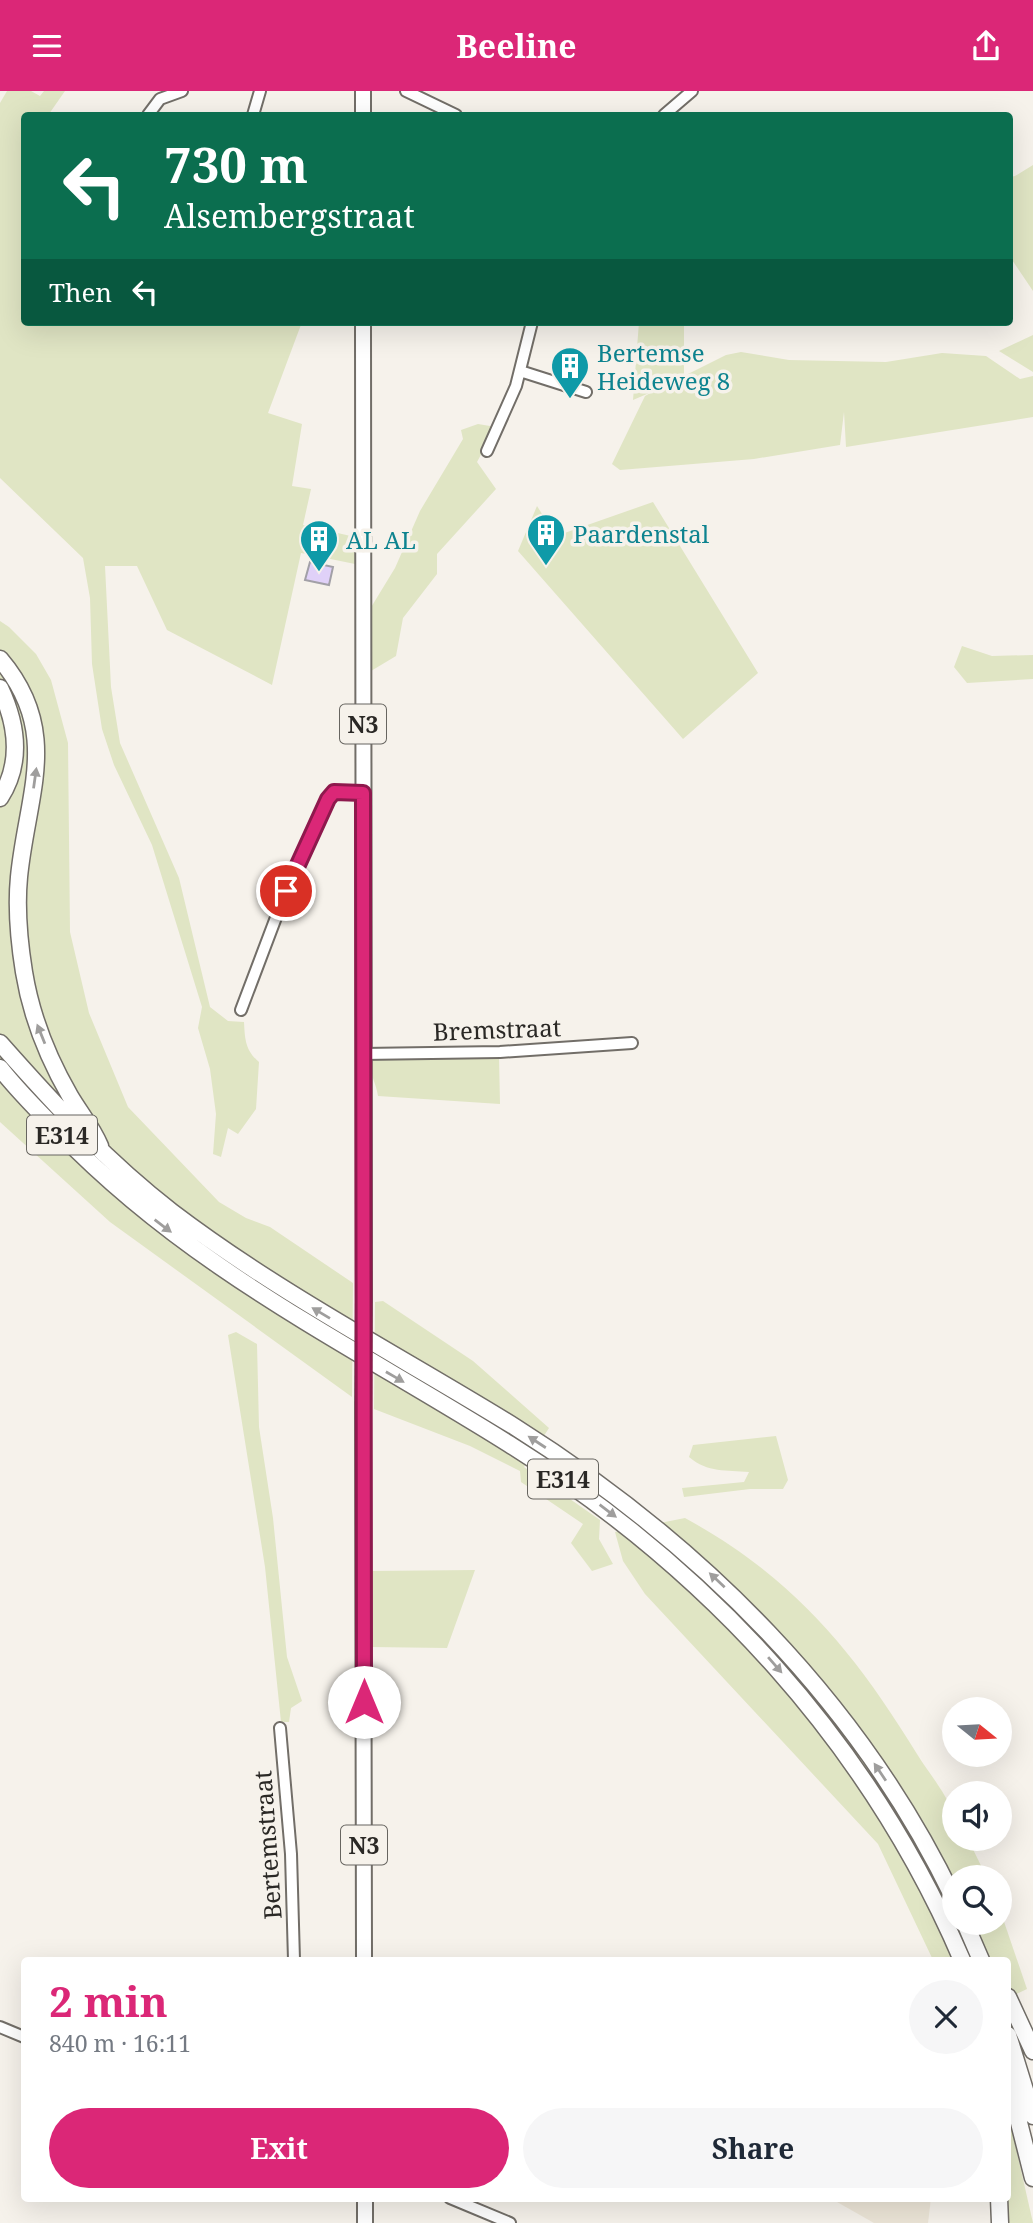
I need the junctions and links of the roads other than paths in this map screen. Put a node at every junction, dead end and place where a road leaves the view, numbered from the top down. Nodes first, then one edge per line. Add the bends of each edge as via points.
1 (150, 91) edge
2 (183, 91) edge
3 (260, 91) edge
4 (363, 91) edge
5 (406, 91) edge
6 (692, 91) edge
7 (160, 99) junction
8 (150, 112) edge
9 (254, 112) edge
10 (363, 112) edge
11 (450, 112) edge
12 (668, 112) edge
13 (363, 326) edge
14 (530, 326) edge
15 (520, 371) junction
16 (586, 392) dead end
17 (487, 451) dead end
18 (0, 659) edge
19 (0, 688) edge
20 (363, 793) junction
21 (0, 798) edge
22 (241, 1010) dead end
23 (632, 1043) dead end
24 (0, 1044) edge
25 (363, 1054) junction
26 (0, 1067) edge
27 (7, 1083) edge
28 (102, 1151) junction
29 (280, 1728) dead end
30 (942, 1876) edge
31 (971, 1935) edge
32 (981, 1956) edge
33 (294, 1957) edge
34 (365, 1957) edge
35 (961, 1957) edge
36 (1011, 2003) edge
37 (0, 2028) edge
38 (21, 2036) edge
39 (1011, 2045) edge
40 (1033, 2051) edge
41 (1011, 2091) edge
42 (1033, 2116) edge
43 (1033, 2178) edge
44 (365, 2202) edge
45 (460, 2202) edge
46 (999, 2202) edge
47 (365, 2223) edge
48 (510, 2223) edge
49 (1000, 2223) edge

1 - 7 street
2 - 7 street
3 - 9 street
4 - 10 main road
5 - 11 street
6 - 12 street
7 - 8 street
13 - 20 main road, N3
14 - 15 street
15 - 16 street
15 - 17 street
28 -> 18 highway via 51,1058 24,973 19,880 36,738 31,708
19 - 21 highway via 16,738 11,776
20 - 22 street via 334,792 328,799 286,891
20 - 25 main road, N3
23 - 25 street, Bremstraat via 499,1052
24 - 28 highway, E314
25 - 34 main road, N3, bridge
26 - 27 highway, E314
27 -> 35 highway, E314 via 110,1183 160,1224 276,1306 576,1488 705,1592 803,1697 865,1781 926,1884
30 -> 28 highway, E314 via 917,1829 841,1717 717,1579 617,1495 516,1428 272,1283 169,1210
29 - 33 street, Bertemstraat
31 - 32 highway
36 - 40 highway
37 - 38 street
39 - 42 highway
41 - 43 highway
44 - 47 main road
45 - 48 street
46 - 49 highway

